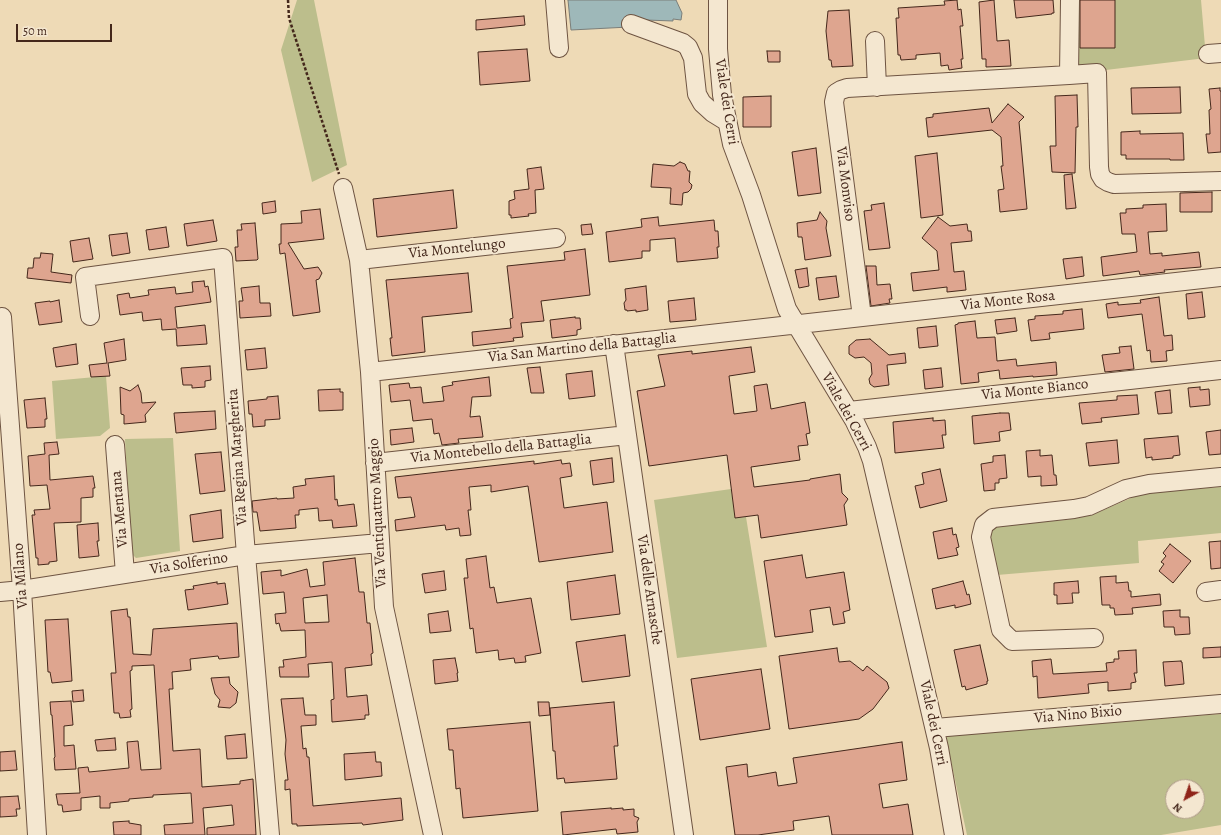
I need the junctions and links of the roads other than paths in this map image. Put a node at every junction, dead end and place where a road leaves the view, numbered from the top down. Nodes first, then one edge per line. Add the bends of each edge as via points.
1 (555, 0) edge
2 (718, 0) edge
3 (1070, 0) edge
4 (631, 24) dead end
5 (875, 42) dead end
6 (559, 48) dead end
7 (1069, 75) junction
8 (877, 87) junction
9 (726, 121) junction
10 (1221, 181) edge
11 (343, 188) road end
12 (556, 238) dead end
13 (359, 260) junction
14 (1221, 277) edge
15 (90, 316) dead end
16 (862, 317) junction
17 (2, 318) dead end
18 (795, 324) junction
19 (614, 344) junction
20 (1221, 370) edge
21 (370, 372) junction
22 (848, 411) junction
23 (627, 435) junction
24 (115, 445) dead end
25 (375, 463) junction
26 (1221, 477) edge
27 (380, 543) junction
28 (246, 555) junction
29 (125, 574) junction
30 (22, 590) junction
31 (0, 592) edge
32 (1094, 638) dead end
33 (1221, 704) edge
34 (934, 728) junction
35 (37, 835) edge
36 (270, 835) edge
37 (433, 835) edge
38 (684, 835) edge
39 (954, 835) edge

1 - 6 street
2 - 9 street, Viale dei Cerri via 718,49
3 - 7 street
4 - 9 street via 688,47 693,58 697,94 702,103
5 - 8 street
7 - 8 street, Via Monviso
7 - 10 street, Via Monviso via 1097,73 1099,167 1103,179 1114,184
8 - 16 street, Via Monviso via 841,90 836,93 834,102
9 - 18 street, Viale dei Cerri via 732,144 752,194 785,302
11 - 13 street, Via Ventiquattro Maggio
12 - 13 street, Via Montelungo
13 - 21 street, Via Ventiquattro Maggio
14 - 16 street, Via Monte Rosa
15 - 28 street, Via Regina Margherita via 85,277 224,258
16 - 18 street, Via Monte Rosa
17 - 30 street, Via Milano
18 - 19 street, Via San Martino della Battaglia
18 - 22 street, Viale dei Cerri
19 - 21 street, Via San Martino della Battaglia
19 - 23 street, Via delle Arnasche
20 - 22 street, Via Monte Bianco
21 - 25 street, Via Ventiquattro Maggio
22 - 34 street, Viale dei Cerri via 861,433 872,461
23 - 25 street, Via Montebello della Battaglia
23 - 38 street, Via delle Arnasche
24 - 29 street, Via Mentana
25 - 27 street, Via Ventiquattro Maggio
26 - 32 street via 1149,484 1126,490 1089,506 993,518 984,525 981,537 1001,630 1012,641
27 - 28 street, Via Solferino
27 - 37 street, Via Ventiquattro Maggio via 384,607
28 - 29 street, Via Solferino
28 - 36 street, Via Regina Margherita
29 - 30 street, Via Solferino
30 - 31 street, Via Solferino
30 - 35 street, Via Milano
33 - 34 street, Via Nino Bixio
34 - 39 street, Viale dei Cerri via 940,748

